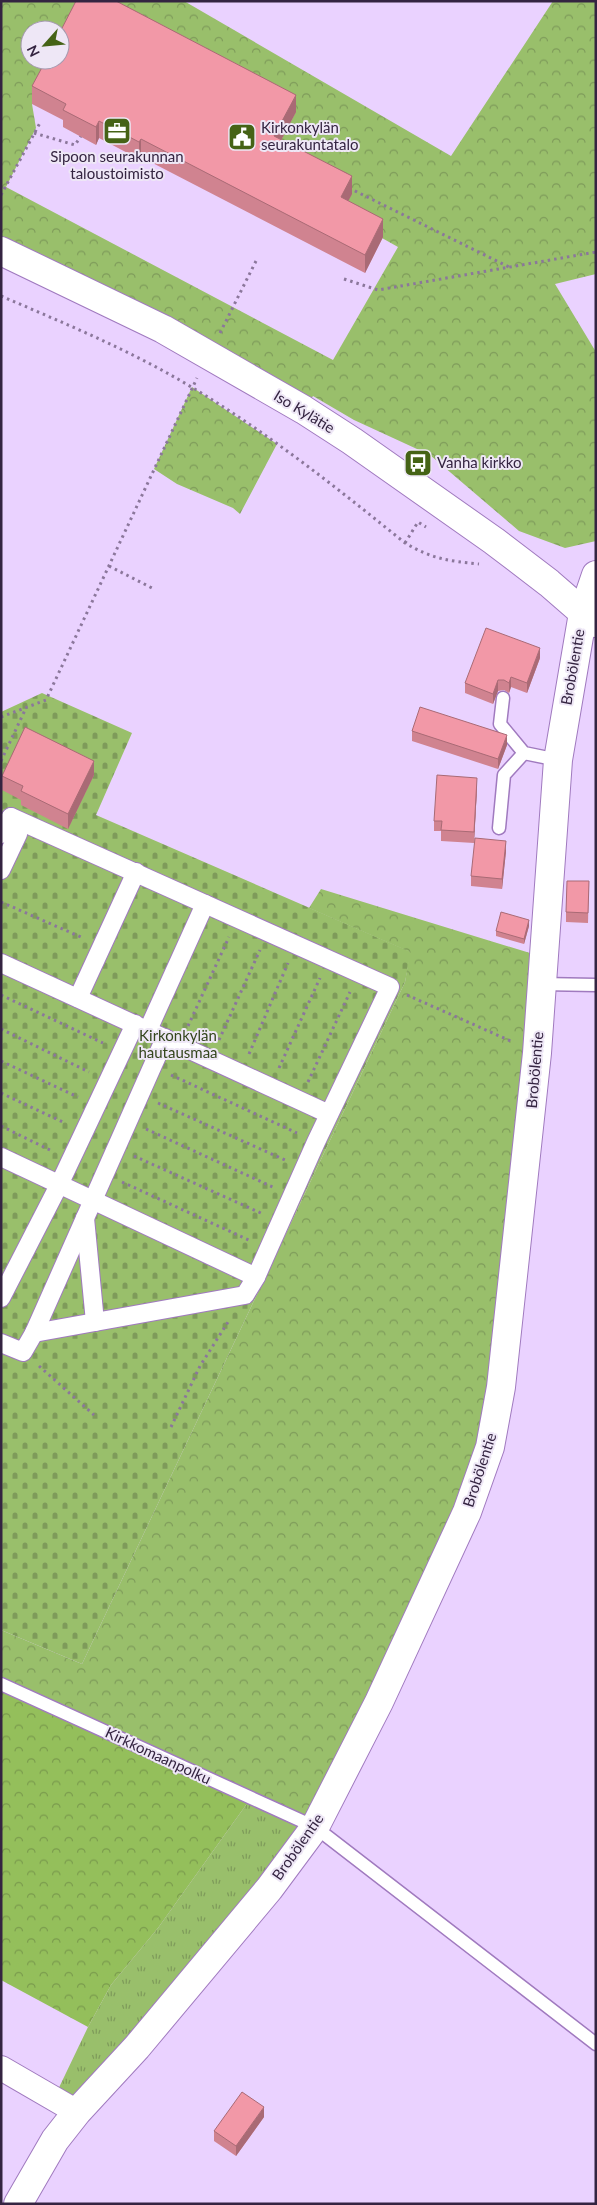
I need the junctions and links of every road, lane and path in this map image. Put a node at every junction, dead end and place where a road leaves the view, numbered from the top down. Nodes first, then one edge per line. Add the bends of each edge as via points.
1 (41, 121) dead end
2 (34, 133) junction
3 (81, 136) edge
4 (344, 186) edge
5 (1, 195) edge
6 (1, 251) edge
7 (596, 252) edge
8 (256, 259) dead end
9 (509, 267) junction
10 (344, 280) dead end
11 (1, 296) edge
12 (209, 354) junction
13 (192, 387) junction
14 (432, 532) dead end
15 (405, 543) junction
16 (482, 564) dead end
17 (109, 566) junction
18 (596, 575) edge
19 (152, 588) dead end
20 (589, 618) edge
21 (503, 698) dead end
22 (26, 708) junction
23 (1, 717) edge
24 (524, 753) junction
25 (558, 760) junction
26 (1, 761) edge
27 (11, 817) junction
28 (499, 828) dead end
29 (1, 834) edge
30 (1, 870) edge
31 (136, 872) junction
32 (1, 902) edge
33 (205, 904) junction
34 (238, 918) junction
35 (268, 932) junction
36 (296, 944) junction
37 (101, 946) junction
38 (329, 959) junction
39 (1, 962) edge
40 (359, 973) junction
41 (541, 984) junction
42 (596, 985) edge
43 (390, 987) junction
44 (1, 994) edge
45 (78, 998) junction
46 (141, 1027) junction
47 (1, 1029) edge
48 (172, 1042) junction
49 (122, 1052) junction
50 (537, 1053) junction
51 (210, 1059) junction
52 (1, 1061) edge
53 (152, 1066) junction
54 (240, 1073) junction
55 (108, 1081) junction
56 (271, 1087) junction
57 (1, 1093) edge
58 (140, 1094) junction
59 (300, 1100) junction
60 (96, 1106) junction
61 (329, 1114) junction
62 (128, 1120) junction
63 (1, 1126) edge
64 (84, 1132) junction
65 (316, 1142) junction
66 (116, 1147) junction
67 (1, 1157) edge
68 (70, 1160) junction
69 (304, 1169) junction
70 (104, 1174) junction
71 (59, 1185) junction
72 (292, 1196) junction
73 (88, 1208) junction
74 (280, 1221) junction
75 (268, 1249) junction
76 (256, 1277) junction
77 (245, 1295) junction
78 (1, 1298) edge
79 (95, 1322) junction
80 (34, 1333) junction
81 (1, 1344) edge
82 (23, 1352) junction
83 (94, 1416) dead end
84 (171, 1427) dead end
85 (1, 1684) edge
86 (315, 1827) junction
87 (596, 2044) edge
88 (1, 2068) edge
89 (77, 2112) junction
90 (18, 2204) edge

1 - 2 path
2 - 3 path via 75,145
2 - 5 path
4 - 9 path
6 - 12 street, Iso Kylätie
7 - 9 path
8 - 12 path
9 - 10 path via 378,290
11 - 13 path via 112,345
12 - 13 path
12 - 20 street, Iso Kylätie via 352,441 494,541
13 - 15 path via 316,471
13 - 17 path
14 - 15 path via 418,522
15 - 16 path via 436,558
17 - 19 path
17 - 22 path via 46,700
18 - 20 street, Brobölentie
20 - 25 street, Brobölentie
21 - 24 lane via 500,724
22 - 23 path
22 - 26 path
24 - 25 lane
24 - 28 lane via 504,775
25 - 41 street, Brobölentie
27 - 29 street
27 - 30 street via 18,834
27 - 31 street
31 - 33 street
31 - 37 street
32 - 37 path
33 - 34 street
33 - 46 street
34 - 35 street
34 - 48 path
35 - 36 street
35 - 51 path
36 - 38 street
36 - 54 path
37 - 45 street
38 - 40 street
38 - 56 path
39 - 45 street
40 - 43 street
40 - 59 path
41 - 42 lane
41 - 50 street, Brobölentie
43 - 50 path
43 - 61 street
44 - 49 path
45 - 46 street
46 - 48 street
46 - 49 street
47 - 55 path
48 - 51 street
48 - 53 street
49 - 55 street
50 - 86 street, Brobölentie via 500,1387 490,1447 463,1521 379,1702
51 - 54 street
52 - 60 path
53 - 58 street
53 - 65 path
54 - 56 street
55 - 60 street
56 - 59 street
57 - 64 path
58 - 62 street
58 - 69 path
59 - 61 street
60 - 64 street
61 - 65 street
62 - 66 street
62 - 72 path
63 - 68 path
64 - 68 street
65 - 69 street
66 - 70 street
66 - 74 path
67 - 71 street
68 - 71 street
69 - 72 street
70 - 73 street
70 - 75 path
71 - 73 street
71 - 78 street
72 - 74 street
73 - 76 street
73 - 79 street
73 - 80 street
74 - 75 street
75 - 76 street
76 - 77 street
77 - 79 street
77 - 84 path via 200,1366
79 - 80 street
80 - 82 street
81 - 82 street
82 - 83 path
85 - 86 lane, Kirkkomaanpolku
86 - 87 lane, Kirkkomaanpolku
86 - 89 street, Brobölentie via 269,1889 137,2047
88 - 89 street
89 - 90 street, Brobölentie via 55,2140

